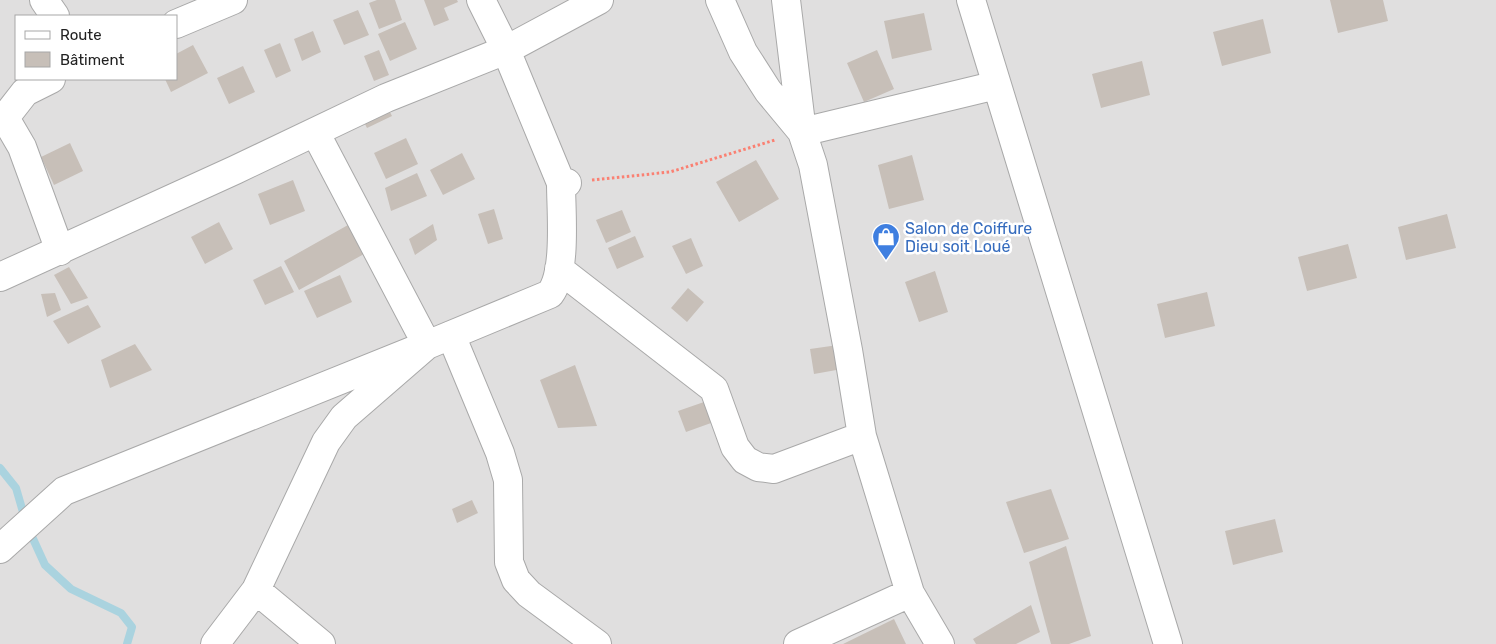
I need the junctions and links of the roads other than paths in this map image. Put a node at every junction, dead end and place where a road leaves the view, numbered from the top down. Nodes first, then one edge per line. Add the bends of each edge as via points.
1 (44, 0) edge
2 (233, 0) edge
3 (481, 0) edge
4 (599, 0) edge
5 (720, 0) edge
6 (786, 0) edge
7 (971, 0) edge
8 (54, 15) edge
9 (178, 23) edge
10 (506, 50) junction
11 (49, 80) edge
12 (997, 85) junction
13 (315, 132) junction
14 (802, 132) junction
15 (60, 251) junction
16 (560, 269) junction
17 (0, 276) edge
18 (439, 340) junction
19 (862, 436) junction
20 (0, 550) edge
21 (256, 590) junction
22 (910, 594) junction
23 (214, 644) edge
24 (321, 644) edge
25 (597, 644) edge
26 (798, 644) edge
27 (940, 644) edge
28 (1168, 644) edge

1 - 8 street
2 - 9 street
3 - 10 street
4 - 10 street
5 - 14 street via 742,52 768,91
6 - 14 street
7 - 12 street
10 - 13 street via 386,98
10 - 16 street via 564,183
11 - 15 street via 25,92 7,115
12 - 14 street
12 - 28 street
13 - 15 street
13 - 18 street
14 - 19 street via 813,164
15 - 17 street
16 - 18 street via 550,294
16 - 19 street via 714,389 734,447 745,460 758,467 774,469
18 - 20 street via 64,492
18 - 21 street via 344,417 326,442
18 - 25 street via 500,453 508,480 509,562 516,580 529,594
19 - 22 street
21 - 23 street
21 - 24 street
22 - 26 street
22 - 27 street

